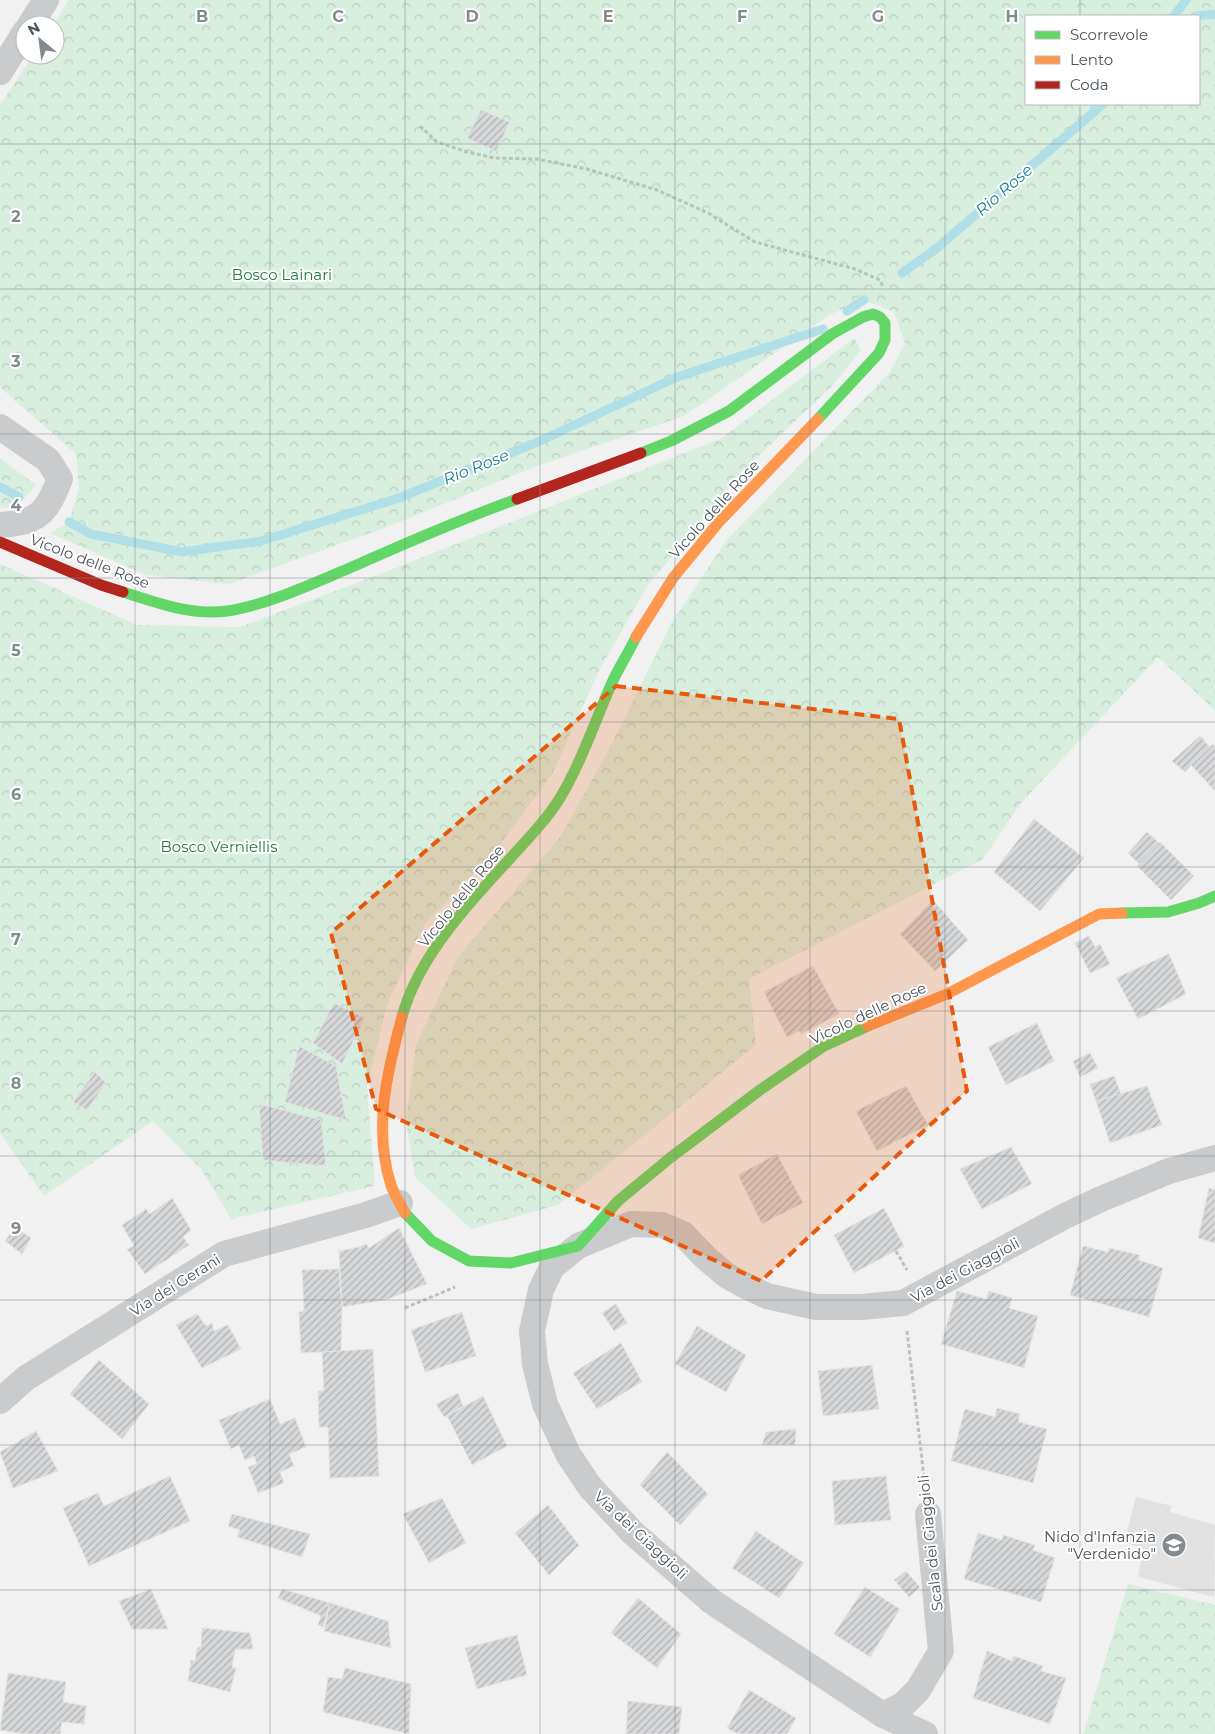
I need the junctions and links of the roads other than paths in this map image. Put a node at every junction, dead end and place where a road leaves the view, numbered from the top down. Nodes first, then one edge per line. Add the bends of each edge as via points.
1 (46, 0) edge
2 (36, 15) edge
3 (15, 48) edge
4 (0, 72) edge
5 (0, 427) edge
6 (0, 525) edge
7 (0, 542) edge
8 (1215, 896) edge
9 (1215, 1158) edge
10 (400, 1203) junction
11 (578, 1246) junction
12 (0, 1401) edge
13 (928, 1514) road end
14 (883, 1715) junction
15 (926, 1734) edge

1 - 2 street
3 - 4 street
5 - 6 street via 48,460 60,479 51,501 40,515 15,524
7 - 10 street, Vicolo delle Rose via 101,585 174,607 226,611 260,603 462,519 671,440 729,411 832,334 863,317 873,314 885,323 885,340 879,353 718,523 673,578 611,685 560,798 540,826 461,915 434,950 416,981 399,1027 382,1116 384,1152 391,1186
8 - 11 street, Vicolo delle Rose via 1168,912 1099,914 947,994 824,1046 670,1158 618,1201
9 - 11 street, Via dei Giaggioli via 1169,1171 1101,1199 903,1303 862,1308 816,1307 767,1296 726,1275 683,1234 662,1225 630,1224
10 - 11 street, Vicolo delle Rose via 407,1216 432,1241 469,1261 511,1263
10 - 12 street, Via dei Gerani via 224,1254 26,1378
11 - 14 street, Via dei Giaggioli via 552,1267 541,1290 532,1331 535,1364 546,1404 568,1454 590,1487 633,1532 711,1601
13 - 14 street, Scala dei Giaggioli via 941,1651 918,1690 903,1705
14 - 15 street, Via dei Giaggioli

